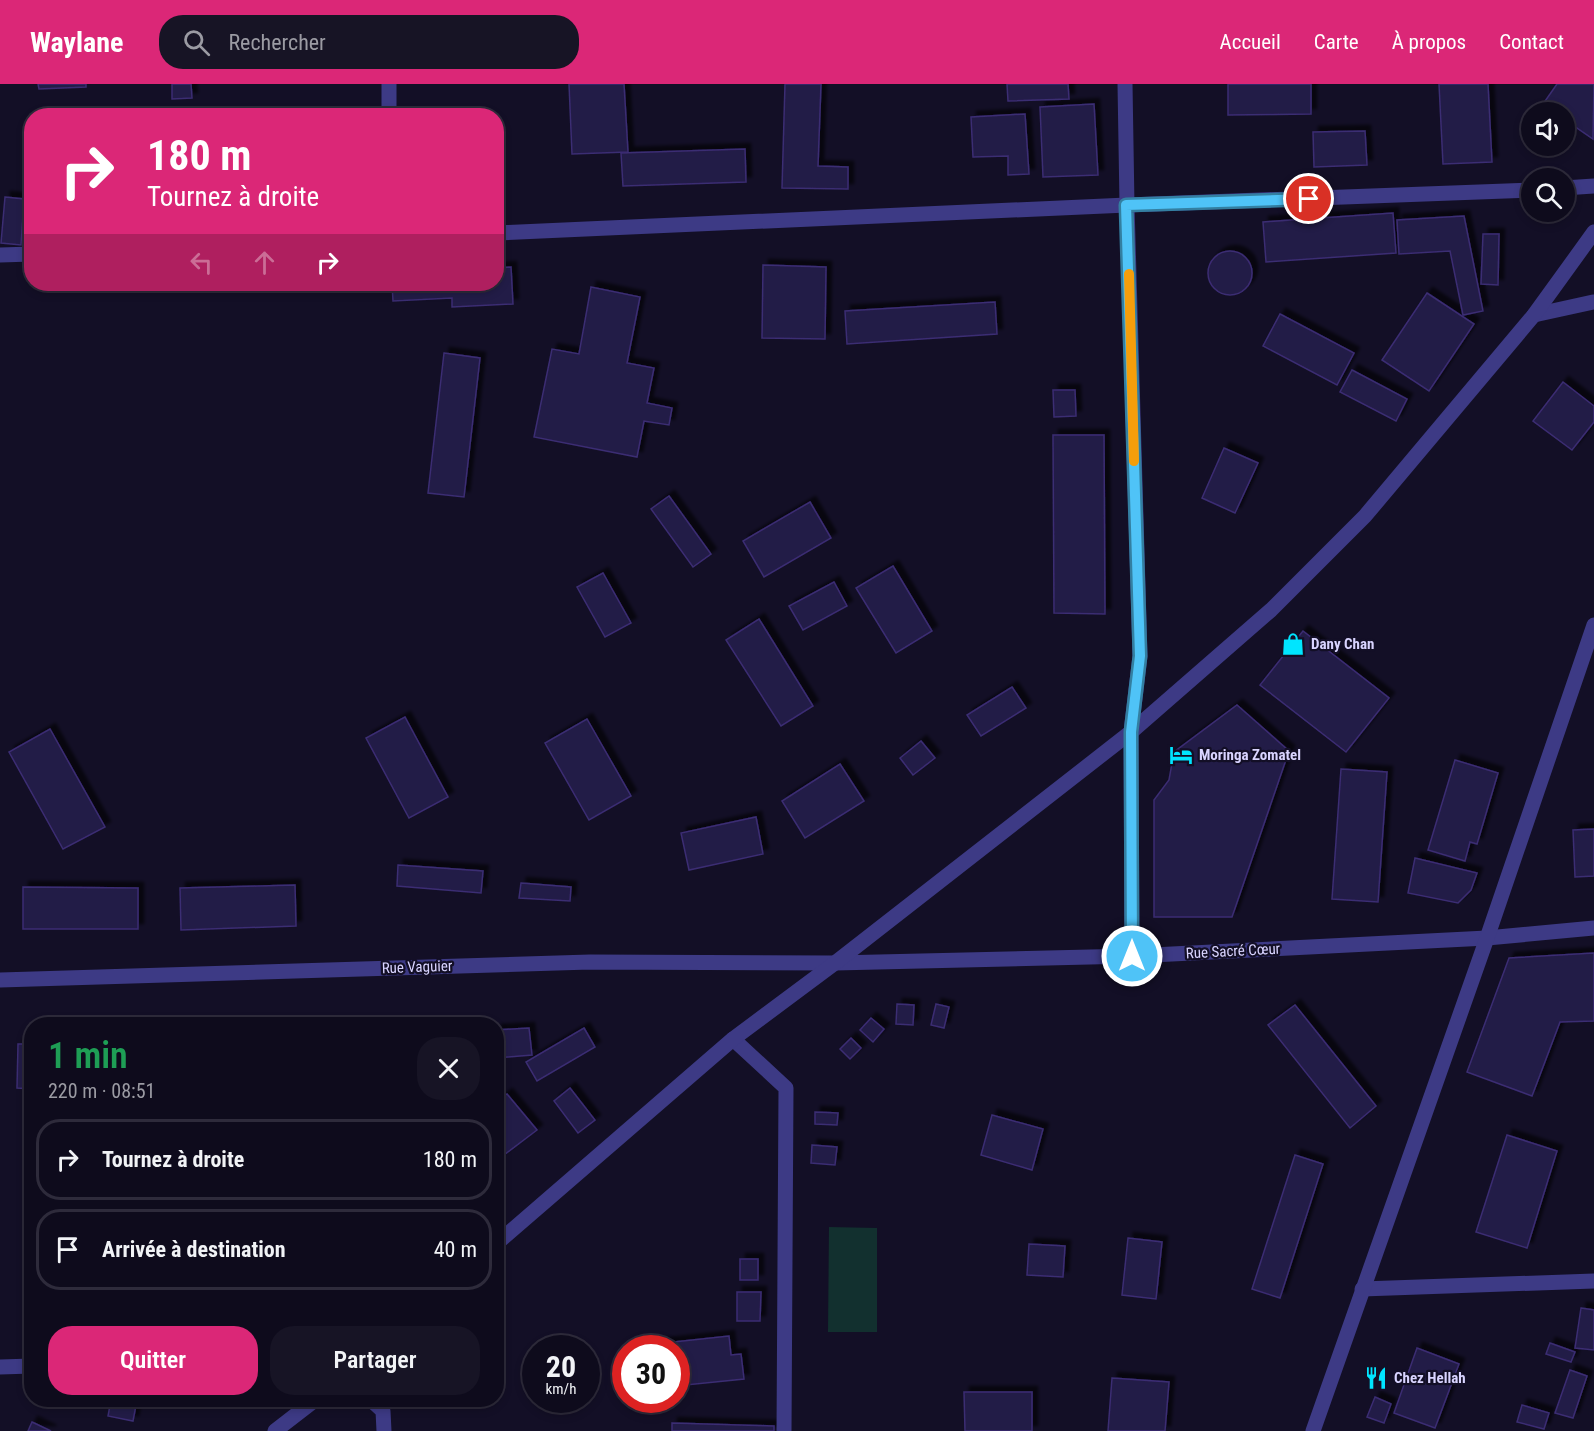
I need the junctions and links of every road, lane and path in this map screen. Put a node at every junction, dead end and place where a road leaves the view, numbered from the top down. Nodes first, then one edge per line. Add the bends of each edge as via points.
1 (389, 84) edge
2 (1125, 84) edge
3 (389, 108) edge
4 (1594, 186) edge
5 (1575, 187) edge
6 (1521, 190) edge
7 (1126, 205) junction
8 (1594, 232) edge
9 (504, 233) edge
10 (24, 254) edge
11 (0, 255) edge
12 (1593, 302) edge
13 (1534, 315) junction
14 (1594, 625) edge
15 (1131, 732) junction
16 (1594, 928) edge
17 (1487, 938) junction
18 (1132, 956) junction
19 (835, 963) junction
20 (0, 980) edge
21 (733, 1039) junction
22 (504, 1237) edge
23 (1594, 1281) edge
24 (1362, 1289) junction
25 (0, 1366) edge
26 (24, 1366) edge
27 (306, 1407) edge
28 (379, 1407) edge
29 (275, 1431) edge
30 (384, 1431) edge
31 (784, 1431) edge
32 (1313, 1431) edge

1 - 3 street
2 - 7 street
4 - 5 street
6 - 7 street
7 - 9 street
7 - 15 street via 1140,656
8 - 13 street
10 - 11 street
12 - 13 street
13 - 15 street via 1365,516 1271,610
14 - 17 street
15 - 18 street
15 - 19 street
16 - 17 street, Rue Sacré Cœur
17 - 18 street, Rue Sacré Cœur
17 - 24 street
18 - 19 street, Rue Sacré Cœur
19 - 20 street, Rue Vaguier via 590,962
19 - 21 street
21 - 22 street
21 - 31 street via 786,1088
23 - 24 street
24 - 32 street
25 - 26 street
27 - 29 street
28 - 30 street via 383,1411

